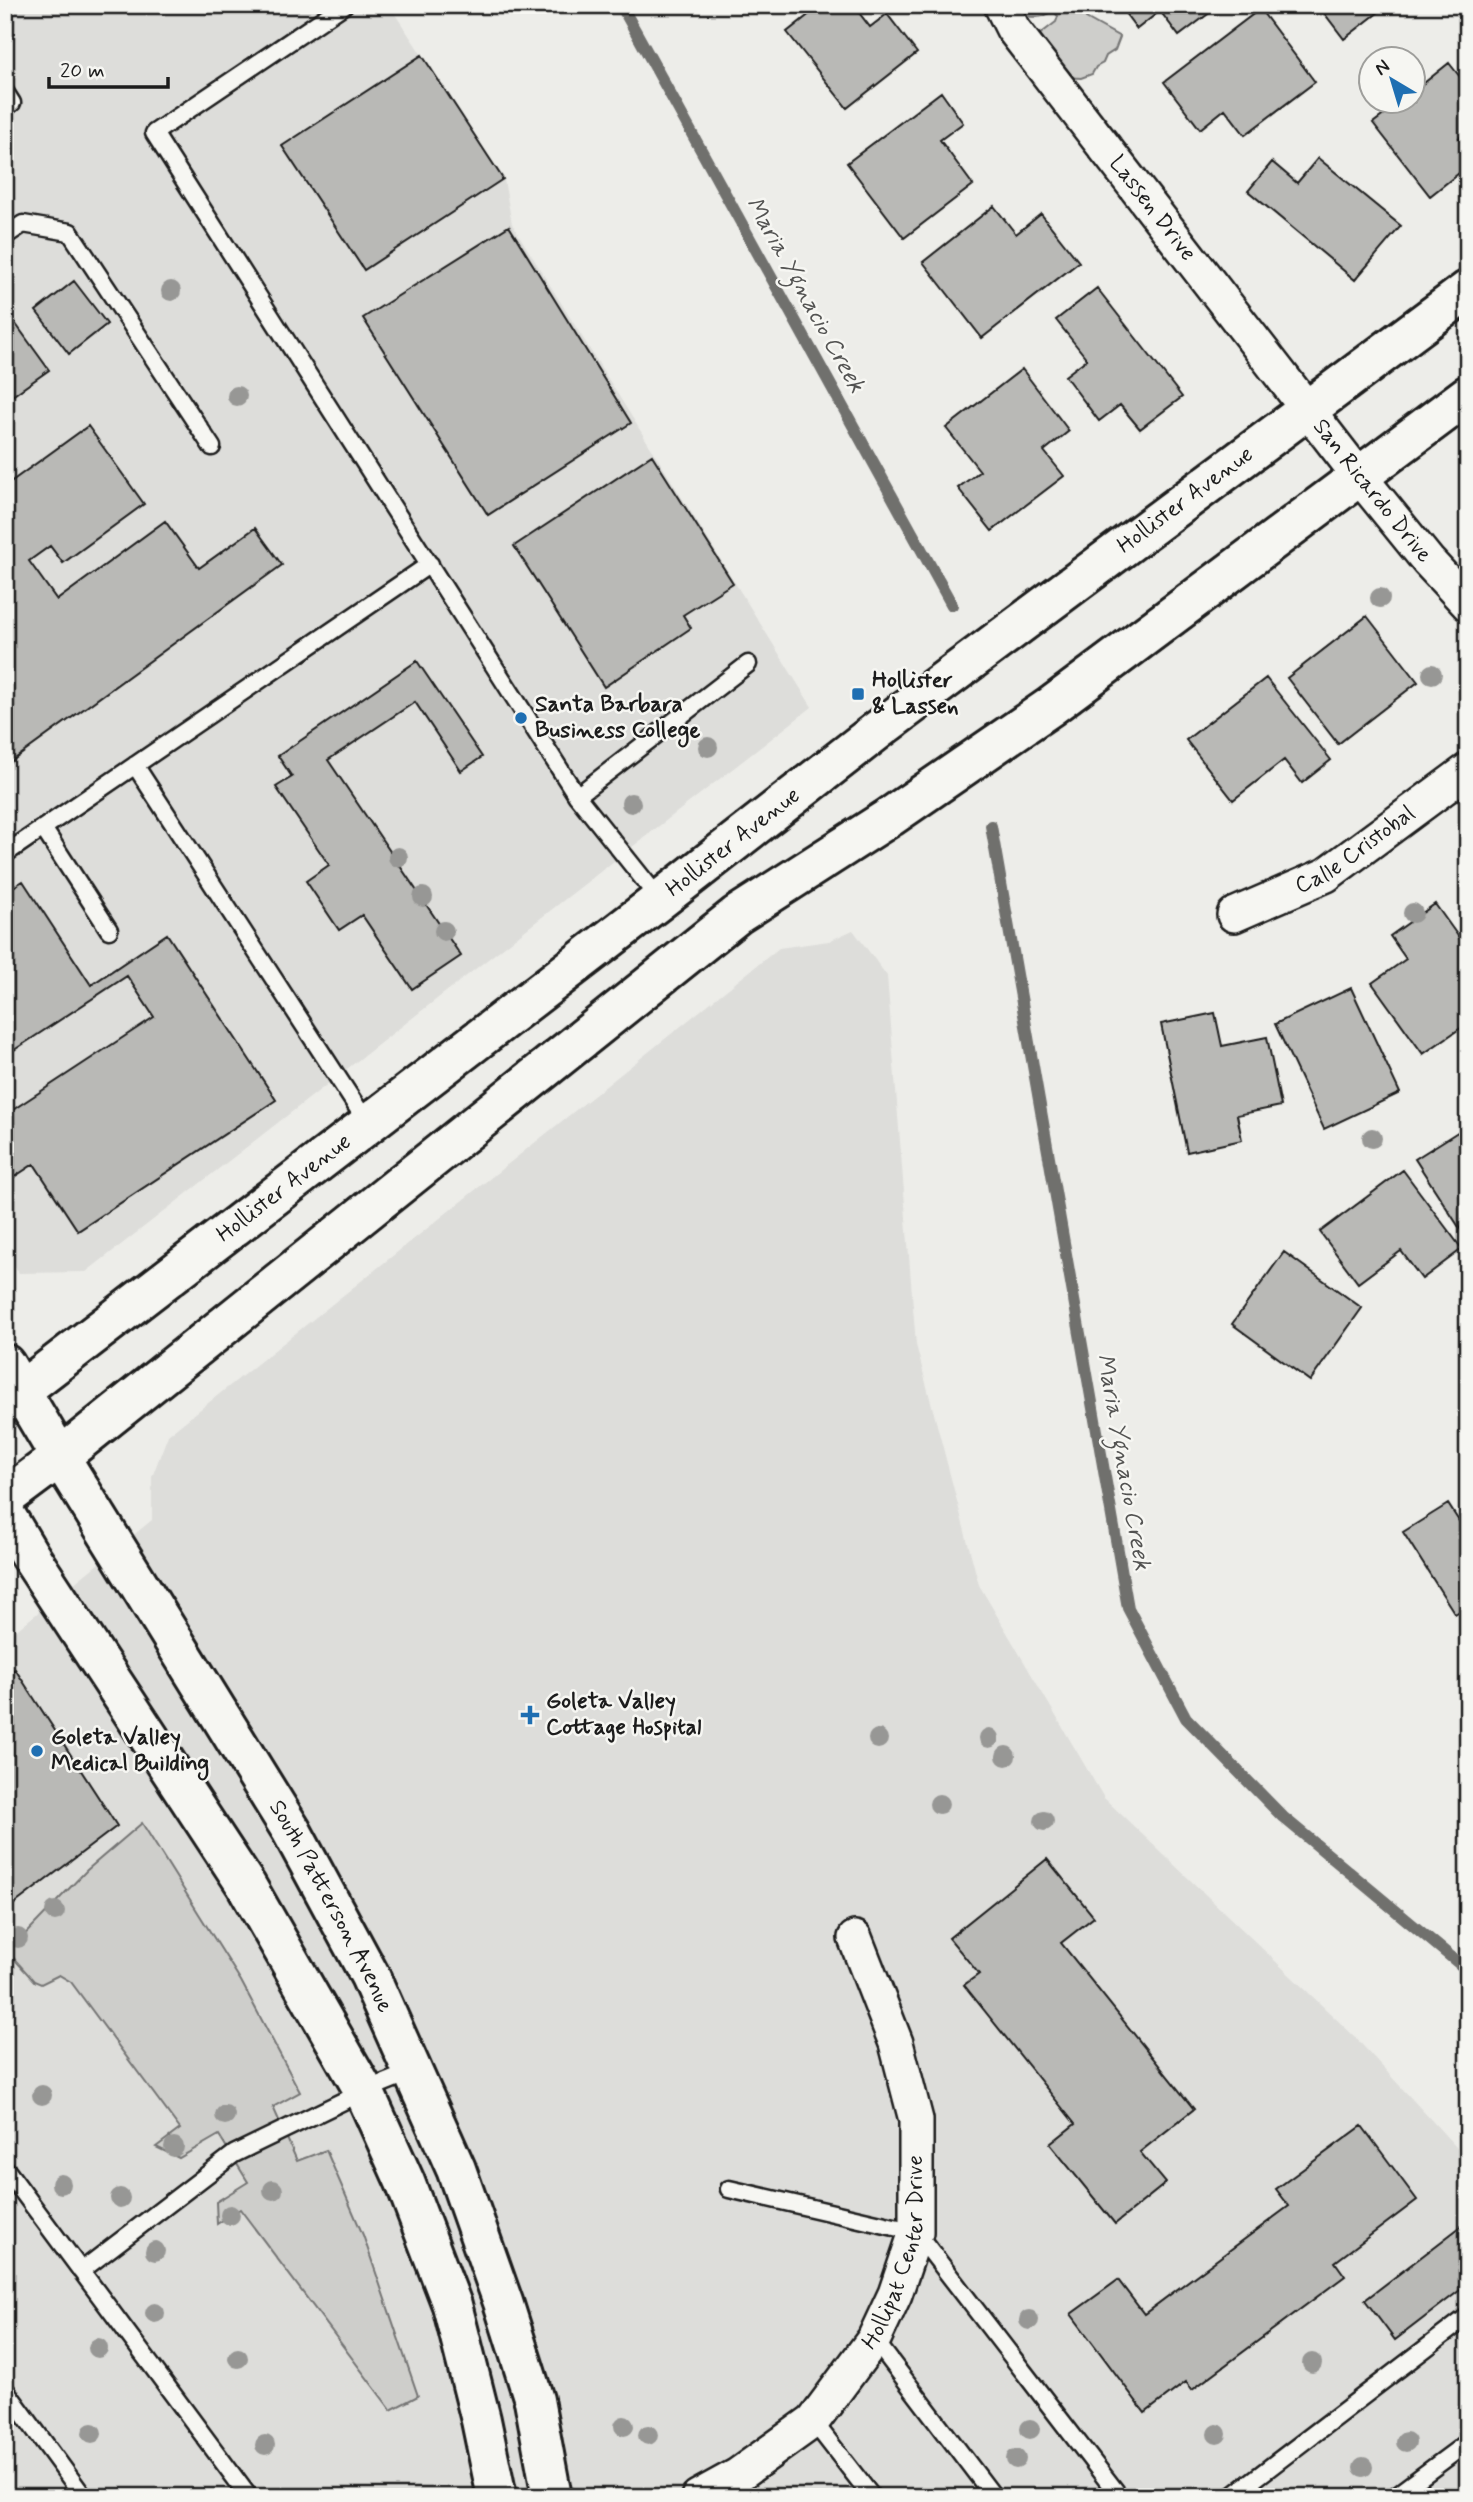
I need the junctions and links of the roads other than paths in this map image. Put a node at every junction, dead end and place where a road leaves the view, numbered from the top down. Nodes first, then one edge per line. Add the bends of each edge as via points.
1 (344, 5) edge
2 (1001, 5) edge
3 (5, 92) edge
4 (5, 107) edge
5 (5, 236) edge
6 (1468, 290) edge
7 (1468, 395) edge
8 (1307, 409) junction
9 (212, 447) dead end
10 (1359, 476) junction
11 (430, 564) junction
12 (1468, 604) edge
13 (748, 664) dead end
14 (135, 765) junction
15 (1468, 770) edge
16 (577, 796) junction
17 (43, 828) junction
18 (5, 854) edge
19 (660, 900) junction
20 (1234, 915) dead end
21 (109, 930) dead end
22 (369, 1125) junction
23 (10, 1386) edge
24 (60, 1457) junction
25 (5, 1498) edge
26 (5, 1514) edge
27 (855, 1938) dead end
28 (414, 2071) junction
29 (364, 2091) junction
30 (5, 2168) edge
31 (729, 2189) dead end
32 (916, 2232) junction
33 (81, 2271) junction
34 (1468, 2316) edge
35 (874, 2339) junction
36 (5, 2389) edge
37 (813, 2421) junction
38 (1468, 2442) edge
39 (84, 2497) edge
40 (249, 2497) edge
41 (496, 2497) edge
42 (552, 2497) edge
43 (698, 2497) edge
44 (872, 2497) edge
45 (994, 2497) edge
46 (1120, 2497) edge
47 (1231, 2497) edge
48 (1394, 2497) edge

1 - 11 lane via 154,132
2 - 8 street, Lassen Drive via 1013,29
3 - 4 lane via 12,103
5 - 9 lane via 23,224 70,232
6 - 8 main road, Hollister Avenue
7 - 10 main road
8 - 10 street, San Ricardo Drive
8 - 19 main road, Hollister Avenue via 878,730
10 - 12 street, San Ricardo Drive
10 - 24 main road via 1050,707 737,915
11 - 14 lane
11 - 16 lane
13 - 16 lane
14 - 17 lane
14 - 22 lane
15 - 20 street, Calle Cristobal via 1326,874
16 - 19 lane
17 - 18 lane
17 - 21 lane
19 - 22 main road, Hollister Avenue
22 - 23 main road, Hollister Avenue
23 - 24 main road, South Patterson Avenue
24 - 25 main road
24 - 28 main road, South Patterson Avenue via 291,1830 370,1976
26 - 29 main road via 246,1885
27 - 32 street, Hollipat Center Drive via 896,2043 916,2120
28 - 29 lane
28 - 42 main road, South Patterson Avenue via 456,2169 534,2400
29 - 33 lane via 234,2154
29 - 41 main road via 452,2305
30 - 33 lane
31 - 32 lane
32 - 35 street, Hollipat Center Drive
32 - 46 lane
33 - 40 lane
34 - 47 lane
35 - 37 street, Hollipat Center Drive
35 - 45 lane
36 - 39 lane
37 - 43 street, Hollipat Center Drive via 738,2475
37 - 44 lane
38 - 48 lane

